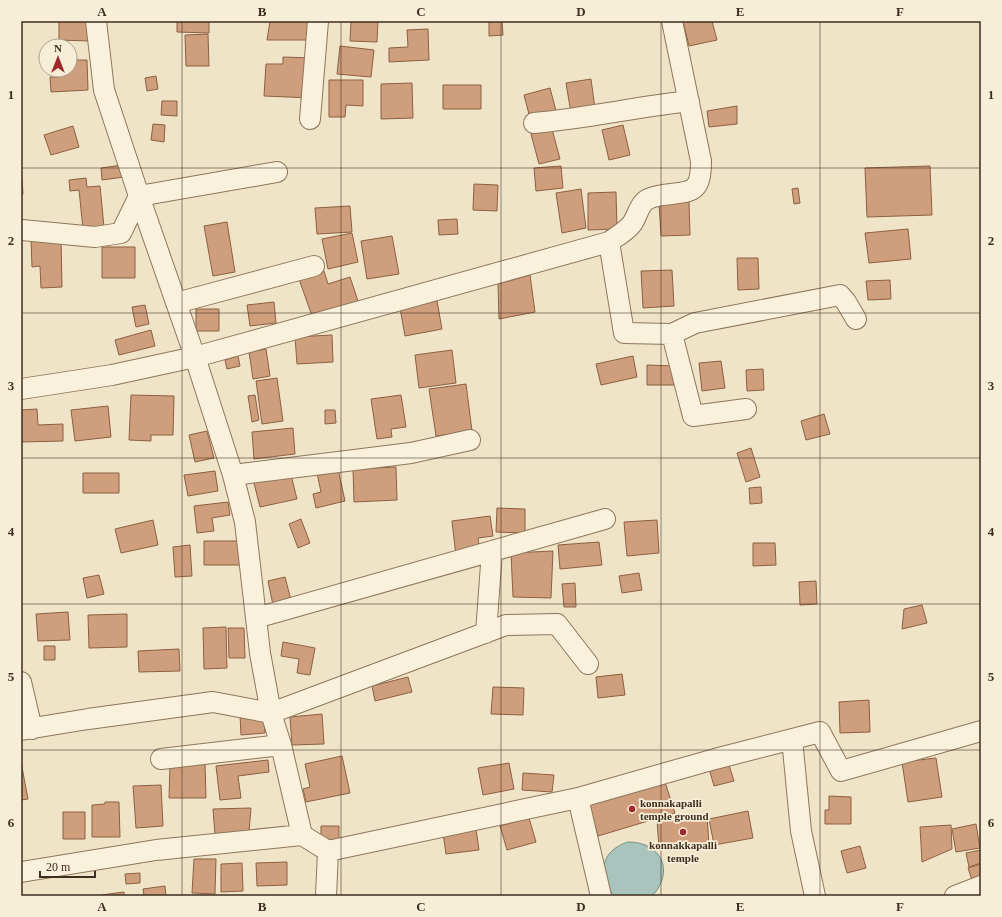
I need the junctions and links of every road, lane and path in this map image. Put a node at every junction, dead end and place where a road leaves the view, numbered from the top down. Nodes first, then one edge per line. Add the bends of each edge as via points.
1 (96, 21) edge
2 (318, 21) edge
3 (672, 21) edge
4 (689, 101) junction
5 (310, 119) dead end
6 (534, 123) dead end
7 (277, 172) dead end
8 (139, 196) junction
9 (22, 230) dead end
10 (609, 242) junction
11 (314, 266) dead end
12 (176, 303) junction
13 (856, 319) dead end
14 (672, 334) junction
15 (195, 357) junction
16 (21, 389) edge
17 (746, 409) dead end
18 (470, 440) dead end
19 (233, 475) junction
20 (605, 519) dead end
21 (492, 551) junction
22 (256, 618) junction
23 (486, 633) junction
24 (588, 664) dead end
25 (21, 682) edge
26 (271, 714) junction
27 (27, 729) edge
28 (981, 731) edge
29 (792, 739) junction
30 (281, 745) junction
31 (160, 759) dead end
32 (578, 798) junction
33 (302, 835) junction
34 (328, 851) junction
35 (21, 872) edge
36 (981, 886) edge
37 (326, 896) edge
38 (601, 896) edge
39 (815, 896) edge
40 (955, 896) edge

1 - 8 street via 104,90
2 - 5 street
3 - 4 street
4 - 6 street via 570,120
4 - 10 street via 701,161 700,177 696,187 691,191 647,200 632,224
7 - 8 street
8 - 9 street via 121,233 95,237
8 - 12 street
10 - 14 street via 624,333
10 - 15 street
11 - 12 street
12 - 15 street
13 - 14 street via 840,295 695,323
14 - 17 street via 693,416
15 - 16 street via 112,375
15 - 19 street
18 - 19 street via 411,453
19 - 22 street via 245,522
20 - 21 street
21 - 22 street
21 - 23 street
22 - 26 street
23 - 24 street via 506,625 557,624
23 - 26 street
25 - 27 street
26 - 27 street via 214,702
26 - 30 street
28 - 29 street via 841,770 820,732
29 - 32 street
29 - 39 street via 801,831
30 - 31 street
30 - 33 street
32 - 34 street
32 - 38 street
33 - 34 street
33 - 35 street via 156,850
34 - 37 street
36 - 40 street

